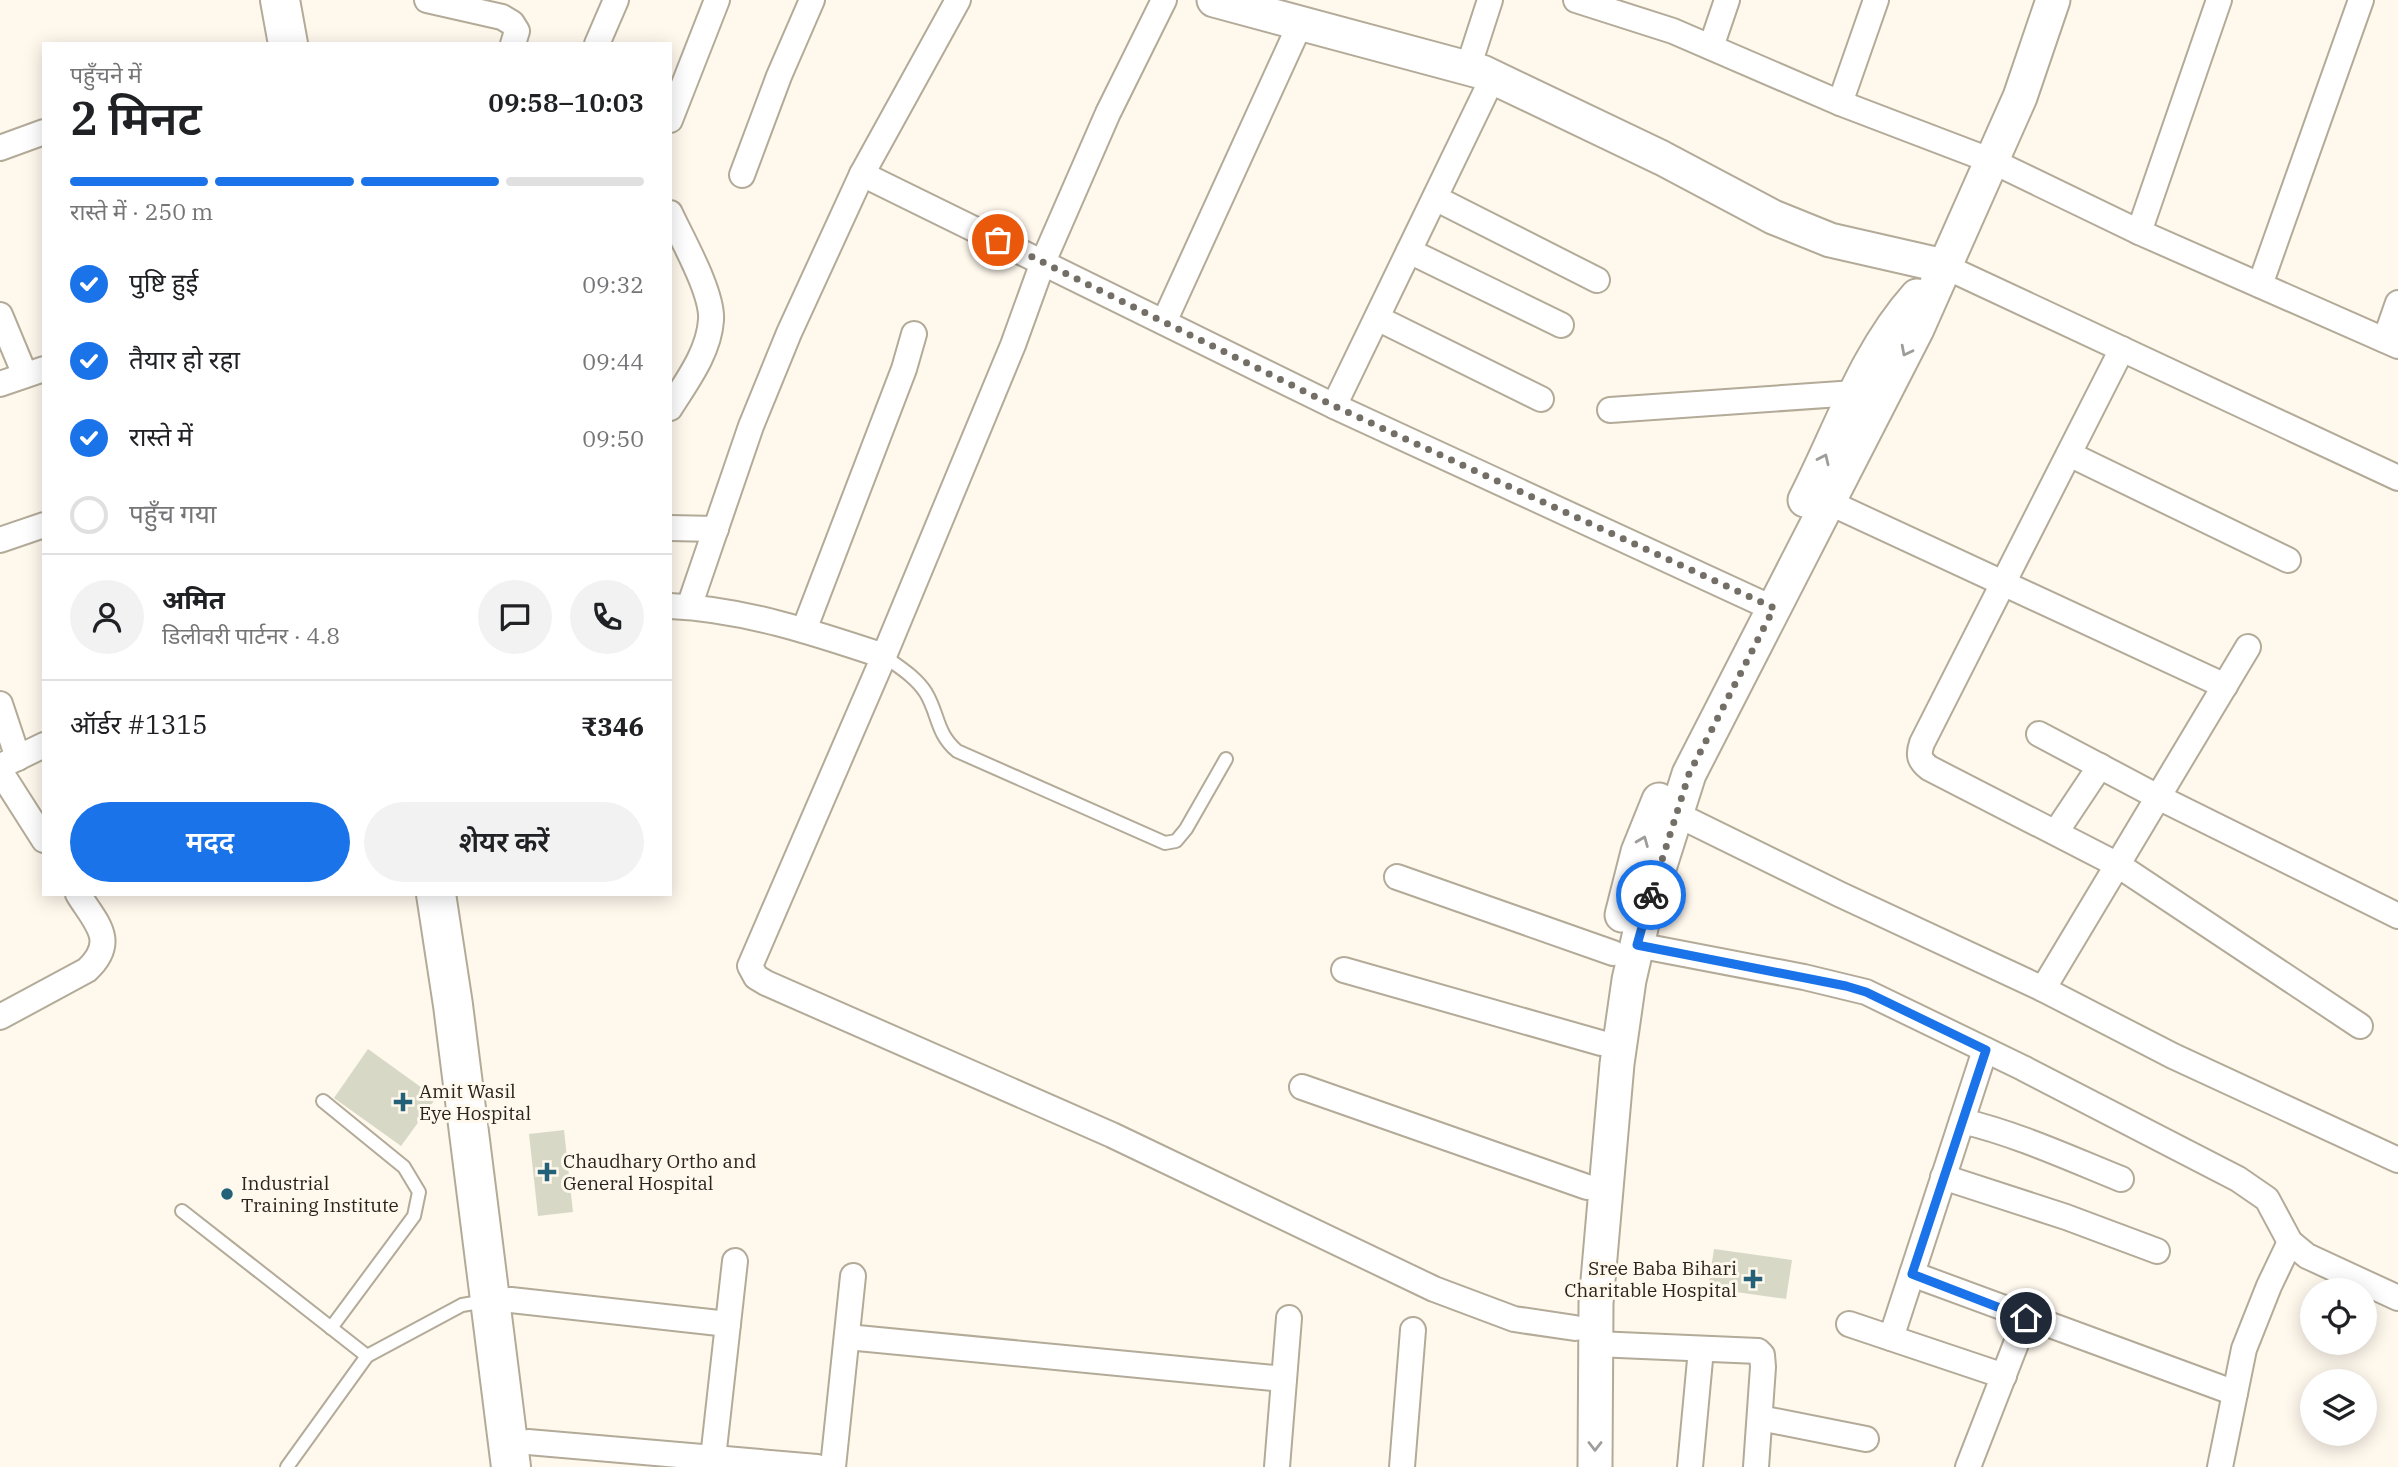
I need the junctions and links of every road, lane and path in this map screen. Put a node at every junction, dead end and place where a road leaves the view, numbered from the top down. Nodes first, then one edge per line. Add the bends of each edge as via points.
1 (280, 0) edge
2 (301, 0) edge
3 (427, 0) edge
4 (616, 0) edge
5 (717, 0) edge
6 (812, 0) edge
7 (958, 0) edge
8 (1164, 0) edge
9 (1214, 0) edge
10 (1490, 0) edge
11 (1576, 0) edge
12 (1727, 0) edge
13 (1875, 0) edge
14 (2053, 0) edge
15 (2219, 0) edge
16 (2361, 0) edge
17 (1301, 22) junction
18 (288, 42) edge
19 (309, 42) edge
20 (514, 42) edge
21 (598, 42) edge
22 (1711, 47) junction
23 (1481, 73) junction
24 (1840, 103) junction
25 (672, 115) edge
26 (42, 133) edge
27 (0, 148) edge
28 (1992, 161) junction
29 (862, 174) junction
30 (742, 175) dead end
31 (1435, 198) junction
32 (672, 217) edge
33 (2139, 232) junction
34 (1409, 251) junction
35 (1043, 262) junction
36 (1944, 266) junction
37 (1597, 280) dead end
38 (2260, 285) junction
39 (2398, 303) edge
40 (0, 315) edge
41 (1377, 318) junction
42 (1164, 322) junction
43 (1561, 325) dead end
44 (914, 334) dead end
45 (2391, 343) edge
46 (2122, 349) junction
47 (35, 372) edge
48 (0, 384) edge
49 (1541, 399) dead end
50 (1866, 399) junction
51 (672, 405) edge
52 (1334, 406) junction
53 (1610, 410) dead end
54 (2069, 454) junction
55 (2398, 478) edge
56 (1818, 497) junction
57 (42, 526) edge
58 (672, 528) edge
59 (716, 529) junction
60 (0, 540) edge
61 (2288, 560) dead end
62 (2004, 583) junction
63 (1764, 604) junction
64 (680, 606) edge
65 (804, 630) junction
66 (2248, 647) dead end
67 (884, 656) junction
68 (2225, 686) junction
69 (0, 704) edge
70 (2039, 734) dead end
71 (42, 746) edge
72 (1226, 759) dead end
73 (6, 765) edge
74 (2100, 766) junction
75 (2158, 797) junction
76 (1676, 814) junction
77 (2056, 832) junction
78 (42, 836) edge
79 (2118, 864) junction
80 (1397, 877) dead end
81 (79, 896) edge
82 (436, 896) edge
83 (459, 896) edge
84 (2398, 916) edge
85 (1625, 949) junction
86 (1344, 970) dead end
87 (2043, 989) junction
88 (0, 1017) edge
89 (2360, 1026) dead end
90 (1601, 1043) junction
91 (1986, 1050) junction
92 (1302, 1087) dead end
93 (323, 1101) dead end
94 (1962, 1121) junction
95 (2398, 1160) edge
96 (1943, 1177) junction
97 (2121, 1180) dead end
98 (1587, 1187) junction
99 (182, 1210) dead end
100 (2290, 1242) junction
101 (2157, 1251) dead end
102 (735, 1261) dead end
103 (1912, 1274) junction
104 (853, 1276) dead end
105 (2398, 1298) edge
106 (501, 1300) junction
107 (1289, 1318) dead end
108 (2026, 1318) junction
109 (728, 1324) junction
110 (1849, 1324) dead end
111 (331, 1328) junction
112 (1413, 1330) dead end
113 (1585, 1336) junction
114 (847, 1337) junction
115 (1891, 1338) junction
116 (1700, 1349) junction
117 (367, 1356) junction
118 (2004, 1376) junction
119 (1284, 1379) junction
120 (2235, 1393) junction
121 (1760, 1418) junction
122 (1866, 1439) dead end
123 (524, 1459) edge
124 (712, 1462) edge
125 (287, 1467) edge
126 (817, 1467) edge
127 (834, 1467) edge
128 (1277, 1467) edge
129 (1402, 1467) edge
130 (1572, 1467) edge
131 (1595, 1467) edge
132 (1690, 1467) edge
133 (1756, 1467) edge
134 (1969, 1467) edge
135 (2220, 1467) edge

1 - 18 main road
2 - 19 main road
3 - 20 street via 502,17 517,31
4 - 21 street
5 - 25 street
6 - 30 street
7 - 29 street
8 - 35 street
9 - 17 street
10 - 23 street
11 - 22 street
12 - 22 street
13 - 24 street
14 - 28 street via 2020,97
15 - 33 street
16 - 38 street
17 - 23 street
17 - 42 street
22 - 24 street
23 - 31 street
23 - 36 street via 1662,158 1773,217 1830,240
24 - 28 street
26 - 27 street
28 - 33 street
28 - 36 street
29 - 35 street
29 - 59 street via 770,377
31 - 34 street
31 - 37 street
32 - 51 street via 707,295 712,318 704,350
33 - 38 street
34 - 41 street
34 - 43 street
35 - 42 street
35 - 67 street
36 - 46 street
36 - 50 street via 1917,329
38 - 45 street
39 - 45 street
40 - 47 street
41 - 49 street
41 - 52 street
42 - 52 street
44 - 65 street
46 - 54 street
46 - 55 street
47 - 48 street
50 - 53 street
50 - 56 street
52 - 63 street
54 - 61 street
54 - 62 street
56 - 62 street
56 - 63 street
57 - 60 street
58 - 59 street
59 - 64 street
62 - 68 street
62 - 77 street via 1919,754 1929,768
63 - 76 street
85 -> 63 street via 1638,852 1674,765
64 - 65 street
65 - 67 street
66 - 68 street
67 - 72 lane via 918,683 942,735 957,751 1165,843 1176,841 1186,829
67 - 113 street via 755,953 750,966 755,977 1112,1135 1434,1289 1514,1319
68 - 75 street
69 - 73 street
70 - 74 street
71 - 73 street
73 - 78 street
74 - 75 street
74 - 77 street
75 - 79 street
75 - 84 street
76 - 85 street
76 - 87 street
77 - 79 street
79 - 87 street
79 - 89 street
80 - 85 street
81 - 88 street via 102,933 103,948 96,961
82 - 106 main road
83 - 106 main road via 477,1016
85 - 90 street
85 - 91 street via 1846,986
85 - 113 street via 1629,979 1596,1303
86 - 90 street
87 - 95 street via 2173,1056
90 - 98 street
91 - 94 street
91 - 100 street via 2254,1189 2267,1199
92 - 98 street
93 - 111 lane via 404,1167 419,1192 414,1216
94 - 96 street
94 - 97 street via 2031,1142
96 - 101 street
96 - 103 street
98 - 113 street via 1575,1306
99 - 111 lane
100 - 105 street via 2307,1256
100 - 120 street via 2244,1349
102 - 109 street
103 - 108 street
103 - 115 street
104 - 114 street
106 - 109 street
106 - 117 lane via 462,1305
106 - 123 main road
107 - 119 street
108 - 118 street
108 - 120 street
109 - 124 street
110 - 115 street
111 - 117 lane
112 - 129 street
113 - 116 street
113 - 130 street
113 -> 131 street
114 - 119 street
114 - 127 street
115 - 118 street
116 - 121 street via 1758,1351 1762,1355
116 - 132 street
117 - 125 lane
118 - 134 street
119 - 128 street
120 - 135 street
121 - 122 street
121 - 133 street
123 - 124 street
124 - 126 street

